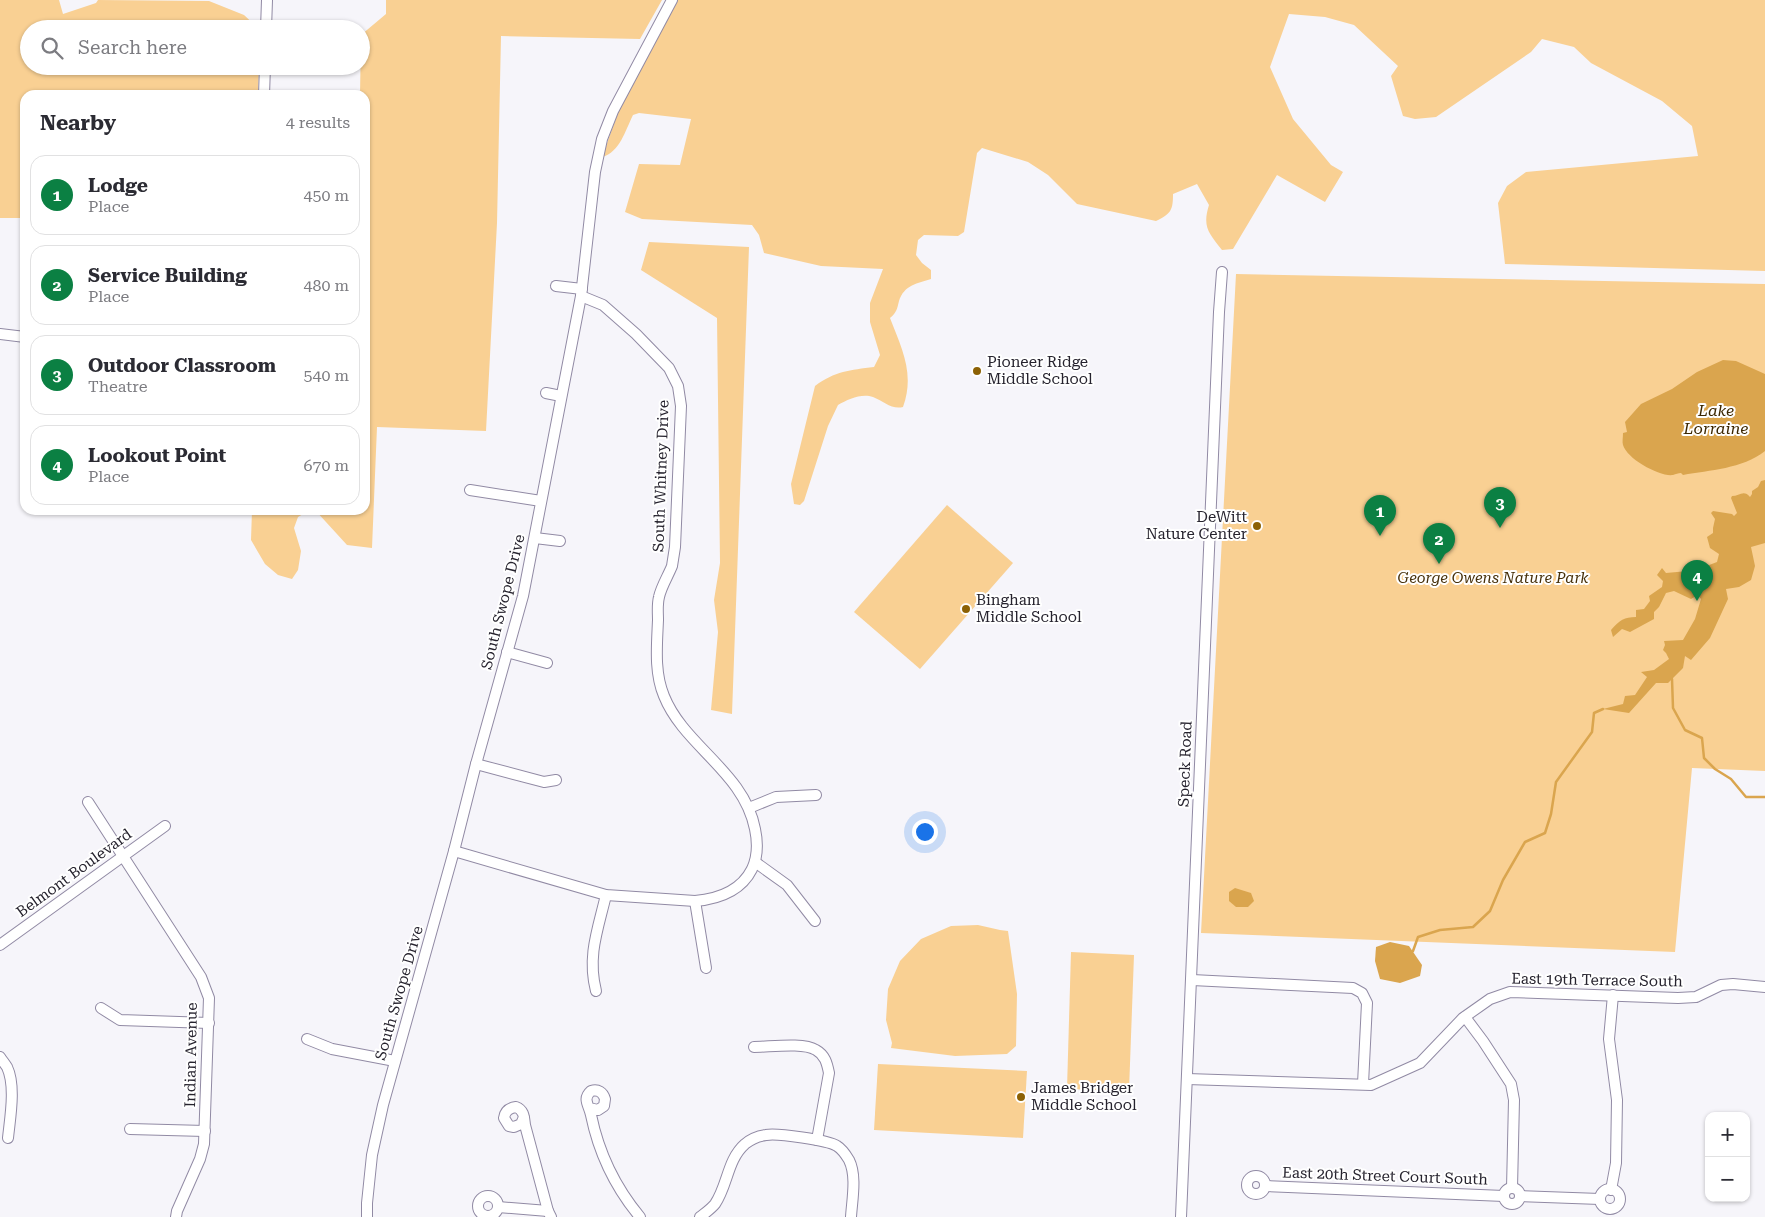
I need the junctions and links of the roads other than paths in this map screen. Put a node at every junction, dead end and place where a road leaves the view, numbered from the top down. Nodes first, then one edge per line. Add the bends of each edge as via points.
1 (267, 0) edge
2 (672, 0) edge
3 (266, 20) edge
4 (265, 75) edge
5 (264, 90) edge
6 (1222, 272) dead end
7 (556, 286) dead end
8 (582, 293) junction
9 (0, 334) edge
10 (20, 336) edge
11 (546, 393) dead end
12 (561, 396) junction
13 (470, 490) dead end
14 (541, 501) junction
15 (534, 538) junction
16 (560, 541) dead end
17 (507, 652) junction
18 (547, 663) dead end
19 (476, 764) junction
20 (556, 780) dead end
21 (816, 795) dead end
22 (88, 802) dead end
23 (749, 808) junction
24 (165, 826) dead end
25 (454, 851) junction
26 (123, 856) junction
27 (755, 862) junction
28 (606, 895) junction
29 (695, 901) junction
30 (815, 921) dead end
31 (0, 945) edge
32 (706, 968) dead end
33 (1192, 980) junction
34 (1765, 987) edge
35 (596, 991) dead end
36 (1612, 995) junction
37 (101, 1008) dead end
38 (1465, 1017) junction
39 (208, 1023) junction
40 (307, 1039) dead end
41 (754, 1047) dead end
42 (0, 1057) edge
43 (395, 1061) junction
44 (1187, 1079) junction
45 (1363, 1084) junction
46 (589, 1108) dead end
47 (524, 1117) dead end
48 (130, 1129) dead end
49 (205, 1131) junction
50 (8, 1138) dead end
51 (817, 1140) junction
52 (1265, 1186) dead end
53 (1512, 1188) junction
54 (1612, 1190) junction
55 (1504, 1196) junction
56 (1520, 1196) junction
57 (1600, 1199) junction
58 (498, 1206) dead end
59 (549, 1214) edge
60 (176, 1217) edge
61 (367, 1217) edge
62 (640, 1217) edge
63 (700, 1217) edge
64 (851, 1217) edge
65 (1181, 1217) edge

1 - 3 street
2 - 8 street, South Swope Drive via 613,111 602,139 595,172
4 - 5 street
6 - 33 street, Speck Road
7 - 8 street, South Whitney Drive
8 - 12 street, South Swope Drive
8 - 23 street, South Whitney Drive via 603,305 636,334 669,368 678,386 681,406 675,547 672,565 659,597 658,675 664,696 676,718 732,780
9 - 10 street
11 - 12 street
12 - 14 street, South Swope Drive
13 - 14 street
14 - 15 street, South Swope Drive
15 - 16 street
15 - 17 street, South Swope Drive via 523,596
17 - 18 street
17 - 19 street, South Swope Drive
19 - 20 street via 544,782
19 - 25 street, South Swope Drive
21 - 23 street via 776,797
22 - 26 street, Indian Avenue
23 - 27 street, South Whitney Drive via 758,843
24 - 26 street, Belmont Boulevard
25 - 28 street, South Whitney Drive
25 - 43 street, South Swope Drive
26 - 31 street, Belmont Boulevard
26 - 39 street, Indian Avenue via 201,977 209,998
27 - 29 street, South Whitney Drive via 749,875 736,888 720,897
27 - 30 street via 787,885
28 - 29 street, South Whitney Drive
28 - 35 street via 592,956
29 - 32 street
33 - 44 street, Speck Road
33 - 45 street via 1353,988 1362,993 1367,1003
34 - 36 street, East 19th Terrace South via 1721,985 1696,996 1678,998
36 - 38 street, East 19th Terrace South via 1510,992 1490,999
36 - 54 street via 1609,1039 1617,1100
37 - 39 street via 120,1020
38 - 45 street, East 19th Terrace South via 1420,1063 1381,1081
38 - 53 street via 1511,1084 1514,1100
39 - 49 street, Indian Avenue
40 - 43 street via 332,1049
41 - 51 street via 803,1046 816,1049 824,1056 829,1073
42 - 50 street via 7,1067 11,1086
43 - 61 street, South Swope Drive via 372,1155
44 - 45 street, East 19th Terrace South
44 - 65 street, Speck Road
46 - 62 street via 604,1162
47 - 59 street
48 - 49 street
49 - 60 street, Indian Avenue via 200,1159
51 - 63 street via 769,1134 747,1142 731,1163 722,1192
51 - 64 street via 836,1145 850,1162 853,1175
52 - 55 street, East 20th Street Court South
53 - 55 street, East 20th Street Court South
53 - 56 street
54 - 57 street via 1604,1192
54 - 57 street, East 20th Street Court South via 1619,1198 1615,1208 1604,1207
55 - 56 street, East 20th Street Court South via 1510,1204 1516,1203
56 - 57 street, East 20th Street Court South
58 - 59 street

